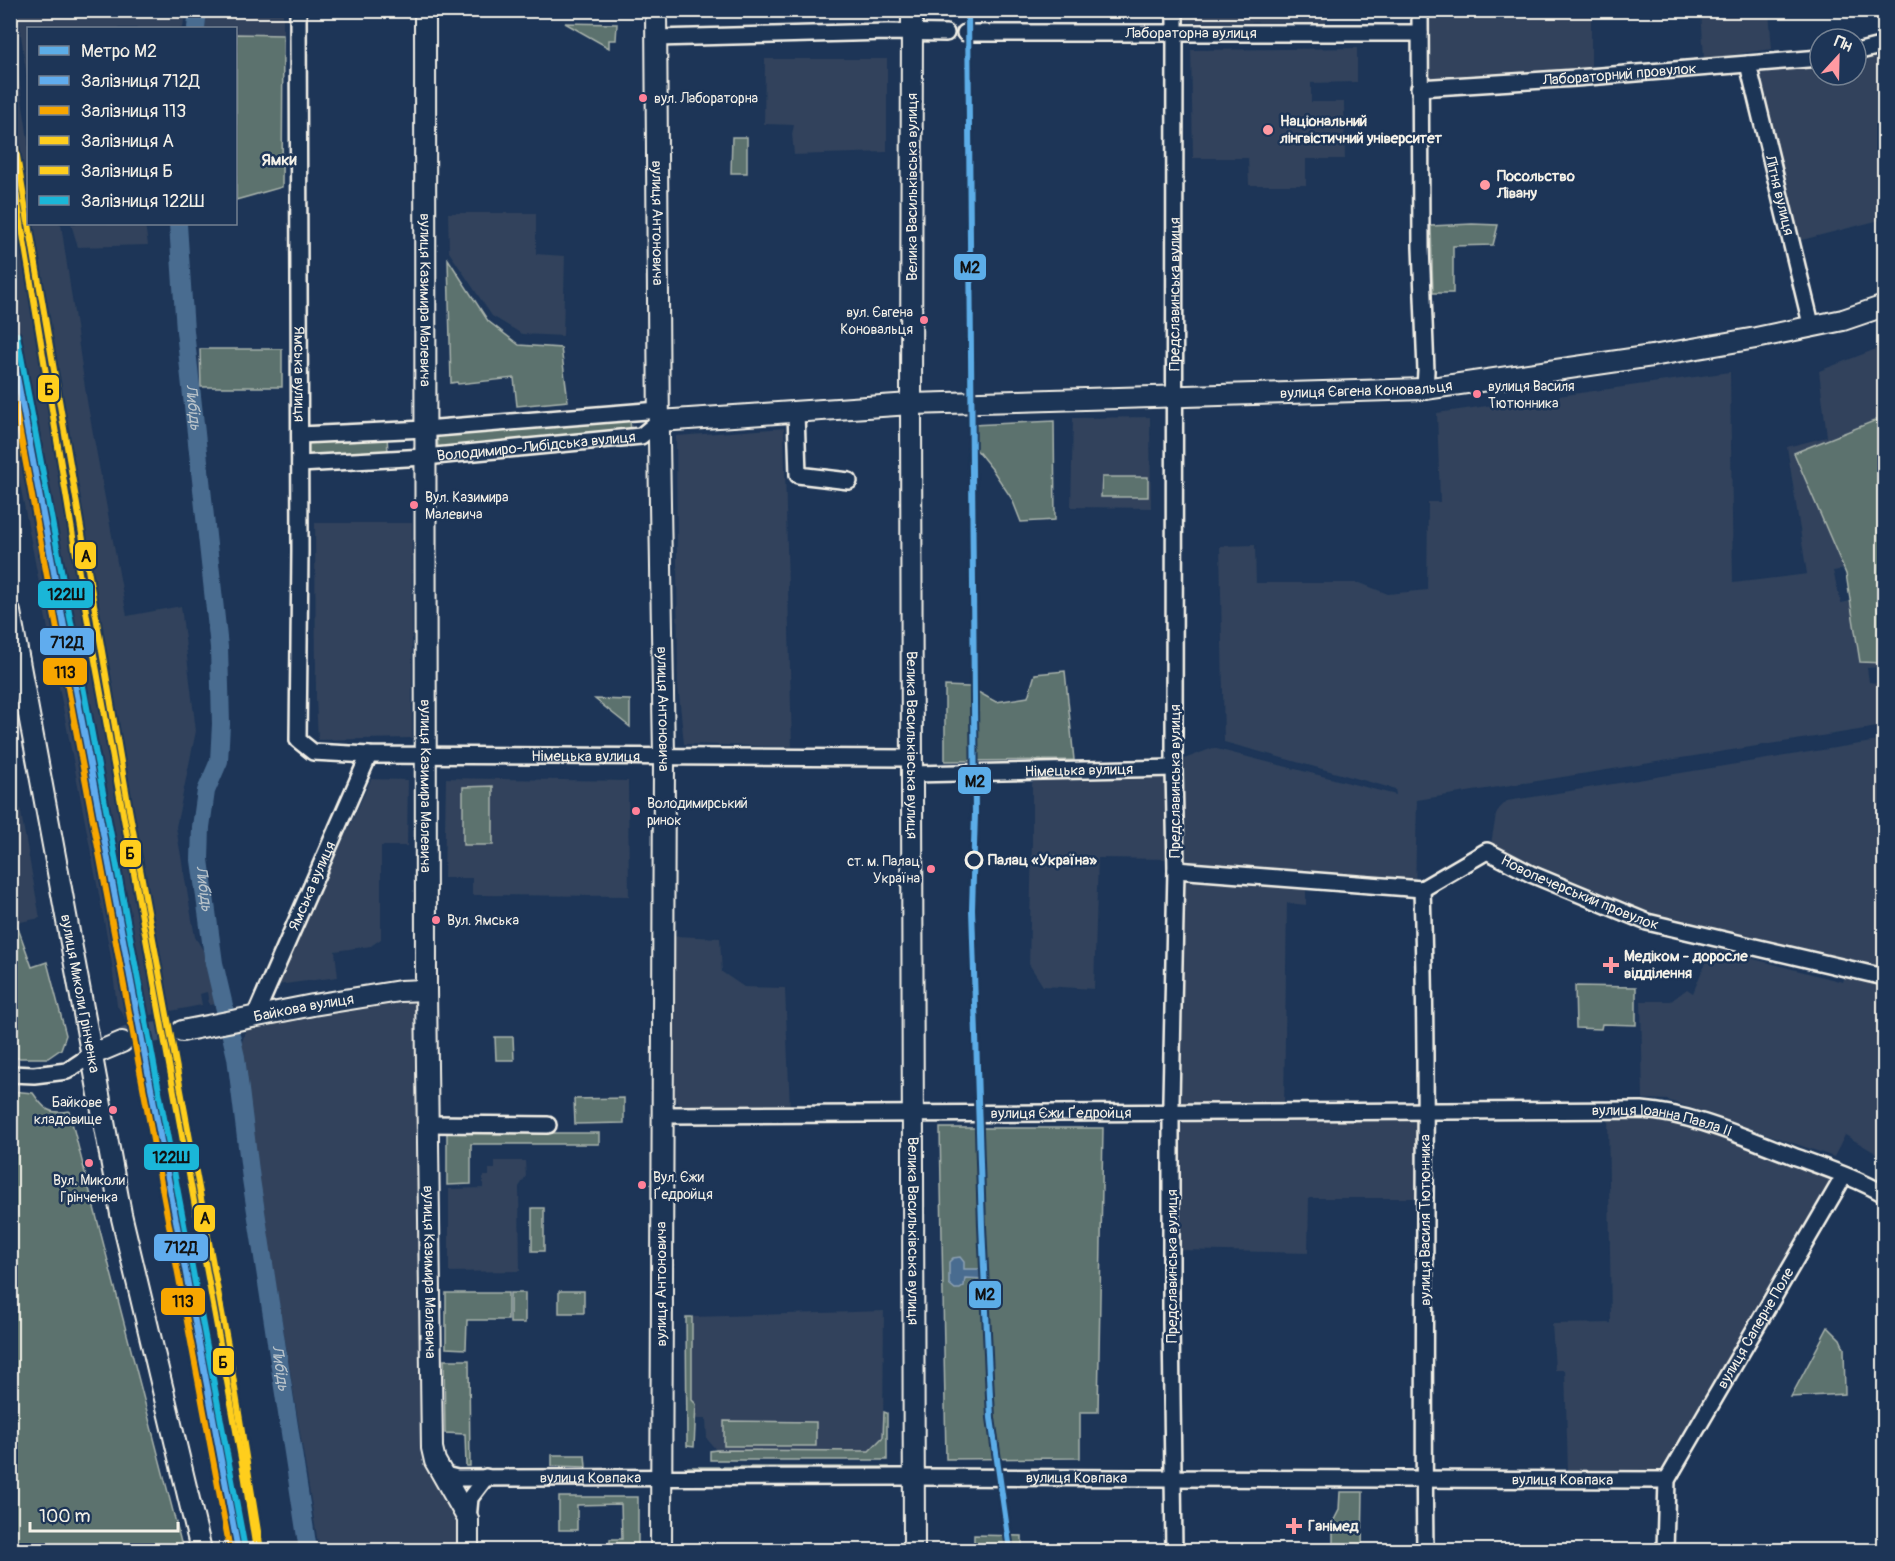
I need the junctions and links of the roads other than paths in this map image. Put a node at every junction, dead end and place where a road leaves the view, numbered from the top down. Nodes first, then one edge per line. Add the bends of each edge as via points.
1 (298, 10) edge
2 (425, 10) edge
3 (656, 10) edge
4 (912, 10) edge
5 (1175, 10) edge
6 (1420, 10) edge
7 (912, 32) junction
8 (946, 33) dead end
9 (965, 33) dead end
10 (1175, 33) junction
11 (1420, 33) junction
12 (656, 38) junction
13 (1884, 45) edge
14 (1868, 49) edge
15 (1808, 59) edge
16 (1748, 64) junction
17 (1419, 88) junction
18 (1884, 306) edge
19 (1812, 327) junction
20 (1425, 389) junction
21 (1174, 396) junction
22 (911, 404) junction
23 (796, 412) junction
24 (659, 415) junction
25 (425, 429) junction
26 (300, 435) junction
27 (425, 457) junction
28 (300, 464) junction
29 (849, 481) dead end
30 (10, 612) edge
31 (298, 740) joint
32 (369, 755) junction
33 (426, 755) junction
34 (663, 757) junction
35 (913, 766) junction
36 (1174, 768) junction
37 (1176, 870) junction
38 (1422, 889) junction
39 (1884, 977) edge
40 (426, 990) junction
41 (249, 1018) junction
42 (182, 1031) tunnel mouth
43 (122, 1042) tunnel mouth
44 (91, 1054) junction
45 (10, 1074) edge
46 (1425, 1111) junction
47 (913, 1113) junction
48 (1171, 1114) junction
49 (661, 1115) junction
50 (428, 1124) junction
51 (549, 1125) dead end
52 (1844, 1176) junction
53 (1884, 1194) edge
54 (441, 1473) junction
55 (486, 1477) junction
56 (915, 1477) junction
57 (661, 1478) junction
58 (1174, 1478) junction
59 (1424, 1479) junction
60 (1667, 1480) junction
61 (468, 1519) junction
62 (201, 1551) edge
63 (468, 1551) edge
64 (661, 1551) edge
65 (914, 1551) edge
66 (1174, 1551) edge
67 (1425, 1551) edge
68 (1665, 1551) edge

1 - 26 street, Ямська вулиця
2 - 25 main road, вулиця Казимира Малевича
3 - 12 main road, вулиця Антоновича
4 - 7 main road, Велика Васильківська вулиця
5 - 10 street, Предславинська вулиця
6 - 11 street
7 - 8 street
7 - 12 street
7 - 22 main road, Велика Васильківська вулиця
9 - 10 street, Лабораторна вулиця
10 - 11 street, Лабораторна вулиця
10 - 21 street, Предславинська вулиця
11 - 17 street
12 - 24 main road, вулиця Антоновича
13 - 14 street
15 - 16 street, Лабораторний провулок
16 - 17 street, Лабораторний провулок
16 - 19 street, Літня вулиця
17 - 20 street
18 - 19 main road, вулиця Євгена Коновальця
19 - 20 main road, вулиця Євгена Коновальця via 1673,353
20 - 21 main road, вулиця Євгена Коновальця
21 - 22 main road, вулиця Євгена Коновальця
21 - 36 street, Предславинська вулиця
22 - 23 main road, Володимиро-Либідська вулиця
22 - 35 main road, Велика Васильківська вулиця
23 - 24 main road, Володимиро-Либідська вулиця
23 - 29 street via 798,475
24 - 25 street, Володимиро-Либідська вулиця
24 - 27 street, Володимиро-Либідська вулиця via 641,436
24 - 34 main road, вулиця Антоновича
25 - 26 street, Володимиро-Либідська вулиця
25 - 27 main road, вулиця Казимира Малевича
26 - 28 street, Ямська вулиця
27 - 28 street, Володимиро-Либідська вулиця
27 - 33 main road, вулиця Казимира Малевича
28 - 31 street, Ямська вулиця
30 - 44 main road, вулиця Миколи Грінченка
31 - 32 street, Німецька вулиця via 313,752
32 - 33 street, Німецька вулиця
32 - 41 street, Ямська вулиця
33 - 34 street, Німецька вулиця
33 - 40 main road, вулиця Казимира Малевича
34 - 35 street, Німецька вулиця
34 - 49 main road, вулиця Антоновича
35 - 36 street, Німецька вулиця
35 - 47 main road, Велика Васильківська вулиця
36 - 37 street, Предславинська вулиця
37 - 38 street
37 - 48 street, Предславинська вулиця
38 - 39 street, Новопечерський провулок via 1486,851 1647,922
38 - 46 street, вулиця Василя Тютюнника
40 - 41 main road, Байкова вулиця via 400,991
40 - 50 main road, вулиця Казимира Малевича
41 - 42 main road, Байкова вулиця
43 - 44 main road
44 - 45 street via 67,1071
44 - 62 main road, вулиця Миколи Грінченка via 121,1214
46 - 48 street, вулиця Єжи Ґедройця
46 - 52 street, вулиця Іоанна Павла II via 1659,1111 1732,1132
46 - 59 street, вулиця Василя Тютюнника
47 - 48 street, вулиця Єжи Ґедройця
47 - 49 street, вулиця Єжи Ґедройця
47 - 56 main road, Велика Васильківська вулиця
48 - 58 street, Предславинська вулиця
49 - 57 main road, вулиця Антоновича
50 - 51 street
50 - 54 main road, вулиця Казимира Малевича via 432,1448
52 - 53 street, вулиця Іоанна Павла II
52 - 60 street, вулиця Саперне Поле
54 - 55 street, вулиця Ковпака via 457,1478
54 - 61 main road, вулиця Казимира Малевича
55 - 57 street, вулиця Ковпака
55 - 61 street via 470,1498
56 - 57 street, вулиця Ковпака
56 - 58 street, вулиця Ковпака
56 - 65 main road, Велика Васильківська вулиця
57 - 64 main road, вулиця Антоновича
58 - 59 street, вулиця Ковпака
58 - 66 street, Предславинська вулиця
59 - 60 street, вулиця Ковпака
59 - 67 street, вулиця Василя Тютюнника
60 - 68 street
61 - 63 main road

